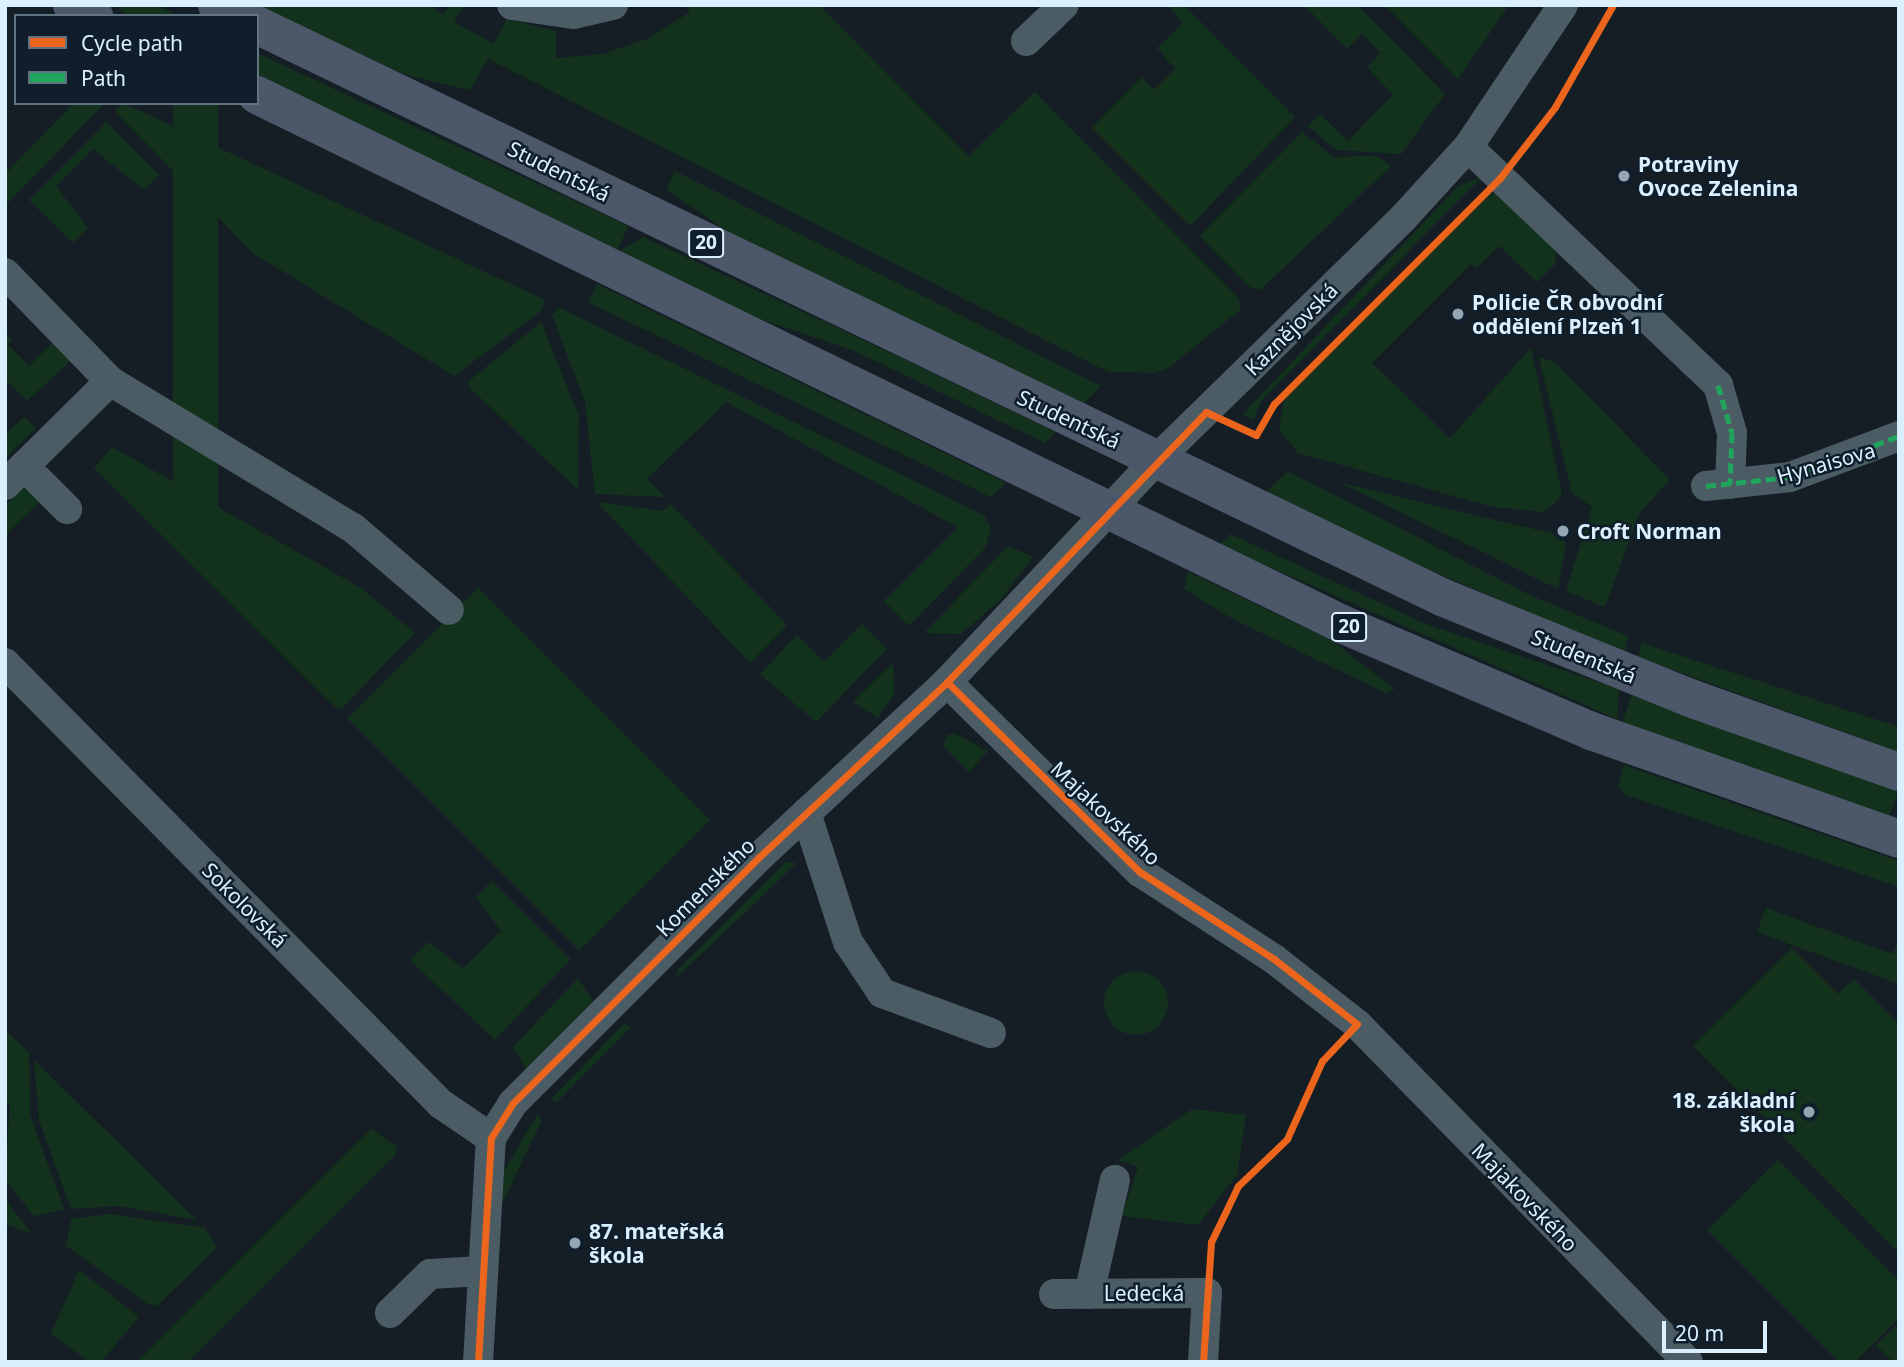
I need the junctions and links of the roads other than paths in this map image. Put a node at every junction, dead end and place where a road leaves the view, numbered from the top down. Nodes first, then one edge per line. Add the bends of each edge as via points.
1 (72, 5) edge
2 (217, 5) edge
3 (512, 5) edge
4 (613, 5) edge
5 (1064, 5) edge
6 (1563, 5) edge
7 (90, 14) edge
8 (235, 14) edge
9 (259, 26) edge
10 (1026, 41) dead end
11 (259, 96) edge
12 (1468, 147) junction
13 (5, 273) edge
14 (110, 381) junction
15 (1899, 436) edge
16 (1156, 460) junction
17 (15, 475) edge
18 (67, 509) dead end
19 (1112, 511) junction
20 (449, 610) dead end
21 (5, 663) edge
22 (947, 682) junction
23 (1899, 772) edge
24 (806, 813) junction
25 (1899, 839) edge
26 (991, 1033) dead end
27 (491, 1138) junction
28 (1115, 1180) dead end
29 (482, 1271) junction
30 (1054, 1294) dead end
31 (1089, 1294) junction
32 (390, 1313) dead end
33 (478, 1362) edge
34 (1203, 1362) edge
35 (1688, 1362) edge

1 - 7 main road
2 - 8 main road
3 - 4 street via 574,14
5 - 10 street
6 - 12 street, Kaznějovská
9 - 16 main road, Studentská / 20
11 - 19 main road, 20
12 - 15 street, Hynaisova via 1718,386 1732,433 1718,485 1790,477
12 - 16 street, Kaznějovská
13 - 14 street
14 - 17 street
14 - 20 street via 353,528
16 - 19 street, Kaznějovská
16 - 23 main road, Studentská / 20 via 1456,603 1690,698
17 - 18 street
19 - 22 street, Komenského
19 - 25 main road, 20 via 1344,625 1545,713
21 - 27 street, Sokolovská via 441,1104
22 - 24 street, Komenského
22 - 35 street, Majakovského via 1140,872 1274,959 1357,1024
24 - 26 street via 848,942 882,993
24 - 27 street, Komenského via 512,1104
27 - 29 street, Komenského
28 - 31 street
29 - 32 street via 430,1274
29 - 33 street, Komenského
30 - 31 street, Ledecká
31 - 34 street, Ledecká via 1207,1293

